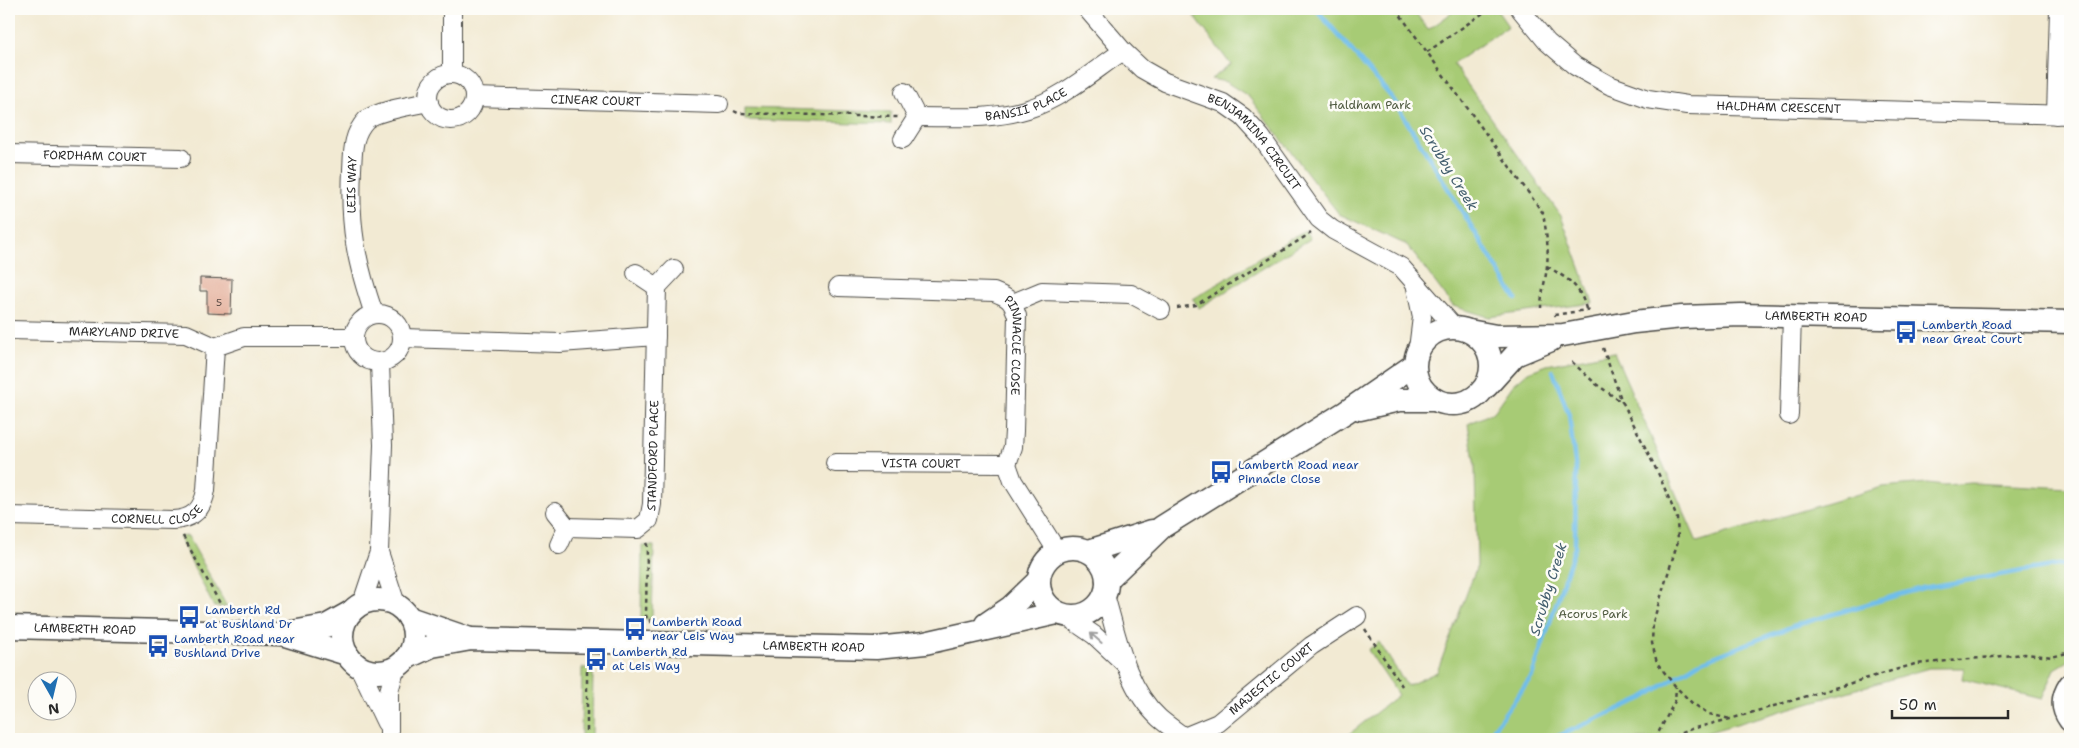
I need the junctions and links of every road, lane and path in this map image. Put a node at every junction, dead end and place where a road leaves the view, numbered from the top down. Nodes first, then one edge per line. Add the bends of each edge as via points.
1 (452, 9) edge
2 (1087, 9) edge
3 (1396, 9) edge
4 (1489, 9) edge
5 (1520, 9) edge
6 (2059, 9) edge
7 (1123, 51) junction
8 (1426, 52) junction
9 (452, 74) junction
10 (904, 92) dead end
11 (474, 97) junction
12 (429, 102) junction
13 (719, 104) joint
14 (2063, 115) edge
15 (917, 117) junction
16 (903, 139) dead end
17 (9, 154) edge
18 (181, 158) dead end
19 (1308, 227) dead end
20 (1547, 266) junction
21 (674, 268) dead end
22 (636, 273) dead end
23 (1415, 283) junction
24 (838, 287) dead end
25 (657, 288) junction
26 (1013, 304) junction
27 (1541, 308) dead end
28 (1600, 308) dead end
29 (1161, 310) joint
30 (374, 314) junction
31 (1547, 316) dead end
32 (1792, 316) junction
33 (1587, 320) junction
34 (2070, 322) edge
35 (1462, 329) junction
36 (9, 330) edge
37 (1563, 335) junction
38 (656, 336) junction
39 (354, 337) junction
40 (403, 338) junction
41 (215, 347) junction
42 (1603, 348) dead end
43 (1416, 357) junction
44 (1572, 362) dead end
45 (380, 363) junction
46 (1485, 388) junction
47 (1435, 400) junction
48 (1623, 404) junction
49 (1346, 412) junction
50 (1789, 415) dead end
51 (835, 463) dead end
52 (1007, 464) junction
53 (555, 512) dead end
54 (9, 516) edge
55 (173, 520) junction
56 (567, 527) junction
57 (1162, 527) junction
58 (638, 529) junction
59 (559, 546) dead end
60 (1057, 551) junction
61 (1089, 551) junction
62 (379, 552) junction
63 (1038, 581) junction
64 (1106, 587) junction
65 (357, 607) junction
66 (402, 611) junction
67 (212, 613) dead end
68 (1061, 614) junction
69 (1357, 616) joint
70 (9, 628) edge
71 (975, 632) junction
72 (281, 634) junction
73 (471, 639) junction
74 (642, 644) junction
75 (2070, 652) edge
76 (353, 660) junction
77 (401, 662) junction
78 (587, 662) dead end
79 (1124, 664) junction
80 (2070, 685) edge
81 (1676, 688) junction
82 (1404, 689) dead end
83 (1730, 719) junction
84 (2070, 720) edge
85 (388, 732) edge
86 (1184, 738) edge
87 (587, 739) edge
88 (1655, 739) edge
89 (1666, 739) edge

1 - 9 street
2 - 7 street, BENJAMINA CIRCUIT
3 - 8 path
4 - 8 path
5 - 14 street, HALDHAM CRESCENT via 1547,42 1575,66 1609,85 1648,99 1687,105
6 - 14 street
7 - 15 street, BANSII PLACE via 1055,97 1028,109 993,116
7 - 23 street, BENJAMINA CIRCUIT via 1142,69 1165,82 1223,103 1243,117 1320,219 1401,266
8 - 20 path via 1543,214
9 - 11 street via 470,84
9 - 12 street via 433,82
10 - 15 street
11 - 12 street via 464,115 450,119 437,114
11 - 13 street, CINEAR COURT
12 - 30 street, LEIS WAY via 367,119 354,139 353,236 360,272
13 - 15 path via 738,112
15 - 16 street
17 - 18 street, FORDHAM COURT
19 - 29 path via 1312,232 1196,305
20 - 27 path
20 - 33 path via 1568,279 1582,294
21 - 25 street
22 - 25 street
23 - 35 street, BENJAMINA CIRCUIT
23 - 43 street via 1422,318
24 - 26 street, PINNACLE CLOSE via 994,292
25 - 38 street, STANDFORD PLACE
26 - 29 street via 1042,291 1131,294
26 - 52 street, PINNACLE CLOSE via 1017,316 1014,431
28 - 33 path
30 - 39 street via 360,322
30 - 40 street via 385,314 394,319
31 - 33 path
32 - 33 street, LAMBERTH ROAD
32 - 34 street, LAMBERTH ROAD
32 - 50 street
33 - 37 street, LAMBERTH ROAD
35 - 37 street, LAMBERTH ROAD via 1496,336
35 - 43 street, LAMBERTH ROAD via 1444,329 1434,333 1425,340
35 - 46 street via 1486,345 1492,367
36 - 41 street, MARYLAND DRIVE via 186,334
37 - 46 street, LAMBERTH ROAD via 1515,355
38 - 40 street via 560,343
38 - 58 street, STANDFORD PLACE via 652,504 649,520
39 - 41 street via 244,337
39 - 45 street via 355,347 361,356
40 - 45 street via 402,347 396,355
41 - 55 street, CORNELL CLOSE via 205,497 194,514
42 - 48 path
43 - 47 street via 1415,375 1419,386
43 - 49 street, LAMBERTH ROAD
44 - 48 path
45 - 62 street via 383,445
46 - 47 street, LAMBERTH ROAD via 1468,402 1445,404
47 - 49 street, LAMBERTH ROAD via 1399,400
48 - 81 path via 1677,518 1678,541 1653,622 1652,643 1658,663
49 - 57 street, LAMBERTH ROAD
51 - 52 street, VISTA COURT
52 - 60 street via 1013,481
53 - 56 street
54 - 55 street, CORNELL CLOSE
55 - 67 path via 172,531 181,531 222,607 222,614
56 - 58 street, STANDFORD PLACE
56 - 59 street
57 - 61 street, LAMBERTH ROAD
57 - 64 street, LAMBERTH ROAD
58 - 74 path via 648,546 646,617 650,617 650,622 643,624
60 - 61 street, LAMBERTH ROAD via 1068,548
60 - 63 street, LAMBERTH ROAD via 1044,564
61 - 64 street via 1105,568
62 - 65 street
62 - 66 street
63 - 68 street via 1043,600
63 - 71 street, LAMBERTH ROAD via 1011,607
64 - 68 street, LAMBERTH ROAD via 1099,605 1089,612 1078,616
64 - 79 street
65 - 66 street, LAMBERTH ROAD via 379,600
65 - 72 street, LAMBERTH ROAD via 326,626
65 - 76 street via 345,621 342,632 342,643
66 - 73 street, LAMBERTH ROAD
66 - 77 street via 414,639
68 - 71 street, LAMBERTH ROAD
79 -> 68 street via 1094,635
69 - 82 path
69 - 86 street, MAJESTIC COURT via 1311,646 1218,723
70 - 72 street, LAMBERTH ROAD
71 - 74 street, LAMBERTH ROAD via 925,643 876,648
72 - 76 street, LAMBERTH ROAD
73 - 74 street, LAMBERTH ROAD
73 - 77 street, LAMBERTH ROAD via 432,646
75 - 83 path via 2052,657 2026,654 1915,664
76 - 77 street, LAMBERTH ROAD via 378,672
76 - 85 street
77 - 85 street via 389,691
78 - 87 path
79 - 86 street via 1158,717
80 - 84 street via 2063,708
81 - 83 path via 1709,714
81 - 88 path via 1675,701
83 - 89 path

